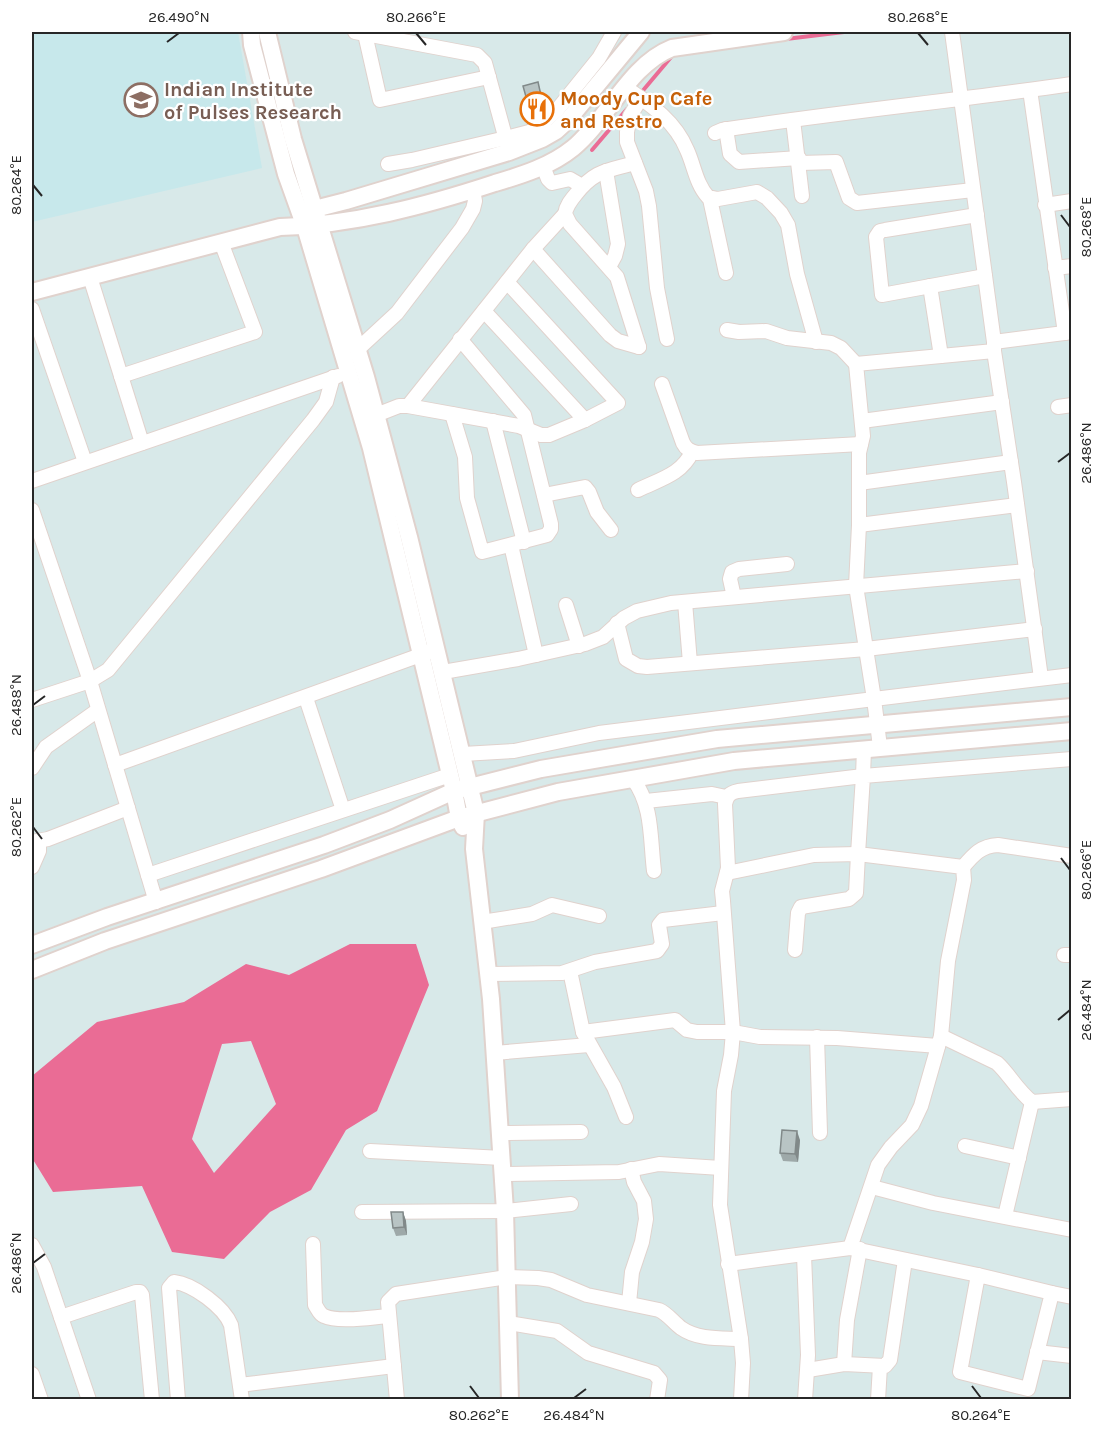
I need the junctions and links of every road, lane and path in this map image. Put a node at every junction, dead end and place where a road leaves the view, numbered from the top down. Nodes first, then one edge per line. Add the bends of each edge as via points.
1 (251, 32) edge
2 (267, 32) edge
3 (614, 32) edge
4 (641, 32) edge
5 (784, 32) edge
6 (952, 32) edge
7 (360, 33) edge
8 (489, 77) junction
9 (1071, 84) edge
10 (626, 87) junction
11 (1030, 90) junction
12 (641, 98) junction
13 (962, 100) junction
14 (793, 120) junction
15 (507, 145) junction
16 (799, 160) junction
17 (635, 163) junction
18 (388, 164) dead end
19 (543, 166) junction
20 (606, 171) junction
21 (582, 186) junction
22 (473, 190) junction
23 (974, 190) junction
24 (802, 196) dead end
25 (710, 199) junction
26 (1071, 201) edge
27 (1045, 205) junction
28 (565, 214) junction
29 (977, 215) junction
30 (309, 218) junction
31 (221, 242) junction
32 (533, 249) junction
33 (1071, 266) edge
34 (609, 267) junction
35 (1055, 268) junction
36 (726, 273) dead end
37 (985, 276) junction
38 (90, 277) junction
39 (507, 282) junction
40 (930, 286) junction
41 (32, 292) edge
42 (32, 309) edge
43 (484, 311) junction
44 (727, 330) dead end
45 (1068, 332) edge
46 (460, 339) junction
47 (667, 339) dead end
48 (816, 342) junction
49 (994, 347) junction
50 (358, 349) junction
51 (941, 356) junction
52 (856, 363) junction
53 (348, 372) junction
54 (122, 376) junction
55 (662, 384) dead end
56 (1002, 402) junction
57 (408, 406) junction
58 (452, 414) junction
59 (376, 415) junction
60 (585, 420) junction
61 (493, 421) junction
62 (862, 421) junction
63 (527, 428) junction
64 (142, 443) junction
65 (861, 444) junction
66 (692, 452) junction
67 (85, 462) junction
68 (1011, 462) junction
69 (32, 481) edge
70 (859, 483) junction
71 (638, 490) dead end
72 (544, 495) junction
73 (1017, 505) junction
74 (32, 510) edge
75 (859, 525) junction
76 (611, 530) dead end
77 (517, 543) junction
78 (787, 564) dead end
79 (1027, 571) junction
80 (856, 586) junction
81 (734, 597) junction
82 (685, 602) junction
83 (566, 605) dead end
84 (617, 623) junction
85 (1035, 629) junction
86 (579, 645) junction
87 (867, 649) junction
88 (429, 652) junction
89 (536, 655) junction
90 (690, 663) junction
91 (443, 672) junction
92 (1071, 675) edge
93 (1041, 678) junction
94 (90, 681) junction
95 (306, 698) junction
96 (874, 699) junction
97 (32, 700) edge
98 (1071, 707) edge
99 (98, 710) junction
100 (878, 724) junction
101 (1071, 731) edge
102 (872, 748) junction
103 (463, 754) junction
104 (1071, 759) edge
105 (115, 765) junction
106 (32, 768) edge
107 (863, 776) junction
108 (633, 779) junction
109 (458, 784) junction
110 (726, 797) junction
111 (646, 801) junction
112 (128, 808) junction
113 (343, 810) junction
114 (476, 813) junction
115 (459, 818) junction
116 (35, 842) edge
117 (474, 849) junction
118 (858, 854) junction
119 (1071, 856) edge
120 (32, 867) edge
121 (963, 867) junction
122 (654, 871) dead end
123 (727, 873) junction
124 (148, 875) junction
125 (156, 902) junction
126 (723, 913) junction
127 (599, 916) dead end
128 (482, 922) junction
129 (32, 945) edge
130 (795, 950) dead end
131 (32, 970) edge
132 (570, 971) junction
133 (488, 974) junction
134 (583, 1032) junction
135 (733, 1032) junction
136 (817, 1037) junction
137 (940, 1041) junction
138 (590, 1045) junction
139 (494, 1053) junction
140 (1071, 1100) edge
141 (1032, 1102) junction
142 (626, 1117) dead end
143 (581, 1131) dead end
144 (500, 1133) junction
145 (820, 1133) dead end
146 (965, 1146) dead end
147 (370, 1151) dead end
148 (1018, 1158) junction
149 (502, 1166) junction
150 (721, 1168) junction
151 (631, 1169) junction
152 (872, 1187) junction
153 (571, 1204) dead end
154 (505, 1211) junction
155 (362, 1212) dead end
156 (1005, 1216) junction
157 (1071, 1230) edge
158 (314, 1244) dead end
159 (32, 1245) edge
160 (855, 1248) junction
161 (804, 1255) junction
162 (905, 1260) junction
163 (728, 1263) junction
164 (978, 1275) junction
165 (507, 1277) junction
166 (1052, 1293) junction
167 (1071, 1297) edge
168 (629, 1303) junction
169 (389, 1316) junction
170 (61, 1317) junction
171 (508, 1323) junction
172 (741, 1339) junction
173 (1037, 1352) junction
174 (1071, 1356) edge
175 (844, 1364) junction
176 (394, 1366) junction
177 (880, 1366) junction
178 (808, 1370) junction
179 (32, 1378) edge
180 (240, 1385) junction
181 (149, 1399) edge
182 (41, 1400) edge
183 (89, 1400) edge
184 (178, 1400) edge
185 (242, 1400) edge
186 (397, 1400) edge
187 (510, 1400) edge
188 (657, 1400) edge
189 (741, 1400) edge
190 (804, 1400) edge
191 (878, 1400) edge

1 - 30 street via 286,174
2 - 30 street
3 - 15 street via 548,120
4 - 15 street via 556,131 542,139
5 - 10 street via 672,48 651,59
6 - 13 street
7 - 8 street via 477,55 485,63
7 - 8 street via 380,100
8 - 15 street
9 - 11 street
10 - 12 street
10 - 19 street via 574,147
11 - 13 street
11 - 27 street
12 - 17 street via 627,132
12 - 25 street via 664,116 679,135
13 - 14 street
13 - 23 street
14 - 16 street
14 - 16 street via 720,131 730,154 739,162
15 - 18 street
15 - 30 street via 346,201
16 - 23 street via 836,162 849,198 857,203
16 - 24 street
17 - 20 street
17 - 47 street via 649,206 657,288
19 - 21 street via 552,183 570,179
19 - 22 street
20 - 21 street via 592,176
20 - 34 street via 618,244
21 - 28 street
22 - 30 street via 357,220
22 - 50 street via 474,209 462,228 397,313
23 - 29 street
25 - 36 street
25 - 48 street via 758,192 781,213 788,225
26 - 27 street
27 - 35 street
28 - 32 street
28 - 34 street
29 - 37 street
29 - 40 street via 877,234 882,295
30 - 31 street
30 - 50 street
30 - 53 street
31 - 38 street
31 - 54 street via 255,332
32 - 34 street via 610,335 639,347 620,283
32 - 39 street
33 - 35 street
35 - 45 street
37 - 40 street
37 - 49 street
38 - 41 street
38 - 54 street
39 - 43 street
39 - 60 street via 618,403
40 - 51 street
42 - 67 street
43 - 46 street
43 - 60 street
44 - 48 street via 766,332
45 - 49 street
46 - 57 street
46 - 63 street via 522,411
48 - 52 street via 836,345
49 - 51 street
49 - 56 street
50 - 53 street
51 - 52 street
52 - 62 street
53 - 59 street
53 - 64 street
53 - 88 street
53 - 94 street via 108,670
54 - 64 street
55 - 66 street via 683,443
56 - 62 street
56 - 68 street
57 - 58 street
57 - 59 street
58 - 61 street
58 - 77 street via 466,465 467,498 482,552
59 - 88 street
60 - 63 street via 549,435
61 - 63 street
61 - 77 street
62 - 65 street
63 - 72 street
64 - 67 street
65 - 66 street
65 - 70 street
66 - 71 street via 680,470
67 - 69 street
68 - 70 street
68 - 73 street
70 - 75 street
72 - 76 street via 585,487
72 - 77 street via 551,529 543,537
73 - 75 street
73 - 79 street
74 - 94 street
75 - 80 street
77 - 89 street
78 - 81 street via 732,572
79 - 80 street
79 - 85 street
80 - 81 street
80 - 87 street
81 - 82 street
82 - 84 street via 637,611
82 - 90 street
83 - 86 street
84 - 86 street via 603,637
84 - 90 street via 624,653 632,663 647,667
85 - 87 street
85 - 93 street
86 - 89 street
87 - 90 street
87 - 96 street
88 - 91 street
88 - 95 street
88 - 109 street
89 - 91 street
91 - 103 street
92 - 93 street
93 - 96 street
94 - 97 street
94 - 99 street
95 - 105 street
95 - 113 street
96 - 100 street
96 - 103 street via 599,733 514,751
98 - 100 street
99 - 105 street
99 - 106 street via 51,743
100 - 102 street
100 - 109 street via 717,739
101 - 102 street
102 - 107 street
102 - 108 street via 734,761
103 - 109 street
104 - 107 street
105 - 112 street
107 - 110 street via 738,791
107 - 118 street
108 - 111 street
108 - 114 street via 558,792
109 - 113 street
109 - 114 street
109 - 115 street
109 - 125 street via 368,829
110 - 111 street via 712,794
110 - 123 street
111 - 122 street
112 - 116 street
112 - 124 street
113 - 124 street
114 - 115 street
114 - 117 street
115 - 117 street
115 - 131 street
116 - 120 street via 39,851
117 - 128 street
118 - 121 street
118 - 123 street via 814,855
118 - 130 street via 856,893 849,899 801,907
119 - 121 street via 988,846 976,852
121 - 137 street
123 - 126 street via 722,891
124 - 125 street
125 - 129 street
126 - 132 street via 666,918 659,925 662,944 657,951 595,962
126 - 135 street
127 - 128 street via 552,905 532,914
128 - 133 street
132 - 133 street
132 - 134 street
133 - 139 street
134 - 135 street via 675,1020 692,1031
134 - 138 street
135 - 136 street via 760,1037
135 - 150 street via 724,1091
136 - 137 street
136 - 145 street
137 - 141 street via 997,1062
137 - 152 street via 917,1116 882,1158
138 - 139 street
138 - 142 street
139 - 144 street
140 - 141 street
141 - 148 street
143 - 144 street
144 - 149 street
146 - 148 street
147 - 149 street
148 - 156 street
149 - 151 street via 608,1173
149 - 154 street
150 - 151 street via 659,1164
150 - 163 street via 720,1205
151 - 168 street via 644,1201 646,1218
152 - 156 street
152 - 160 street
153 - 154 street
154 - 155 street
154 - 165 street
156 - 157 street
158 - 169 street via 315,1305 323,1316
159 - 170 street
160 - 161 street
160 - 162 street
160 - 175 street
161 - 163 street
161 - 178 street
162 - 164 street
162 - 177 street via 890,1360
163 - 172 street
164 - 166 street
164 - 173 street via 960,1372 1028,1389
165 - 168 street via 551,1280 587,1295
165 - 169 street via 396,1294 388,1302
165 - 171 street
166 - 167 street
166 - 173 street
168 - 172 street via 659,1310 690,1333
169 - 176 street
170 - 181 street via 140,1292
170 - 183 street
171 - 187 street
171 - 188 street via 557,1331 588,1353 654,1373 660,1380
172 - 189 street
173 - 174 street
175 - 177 street
175 - 178 street
176 - 180 street
176 - 186 street
177 - 191 street
178 - 190 street
179 - 182 street
180 - 184 street via 229,1319 189,1286 174,1282 169,1288
180 - 185 street

